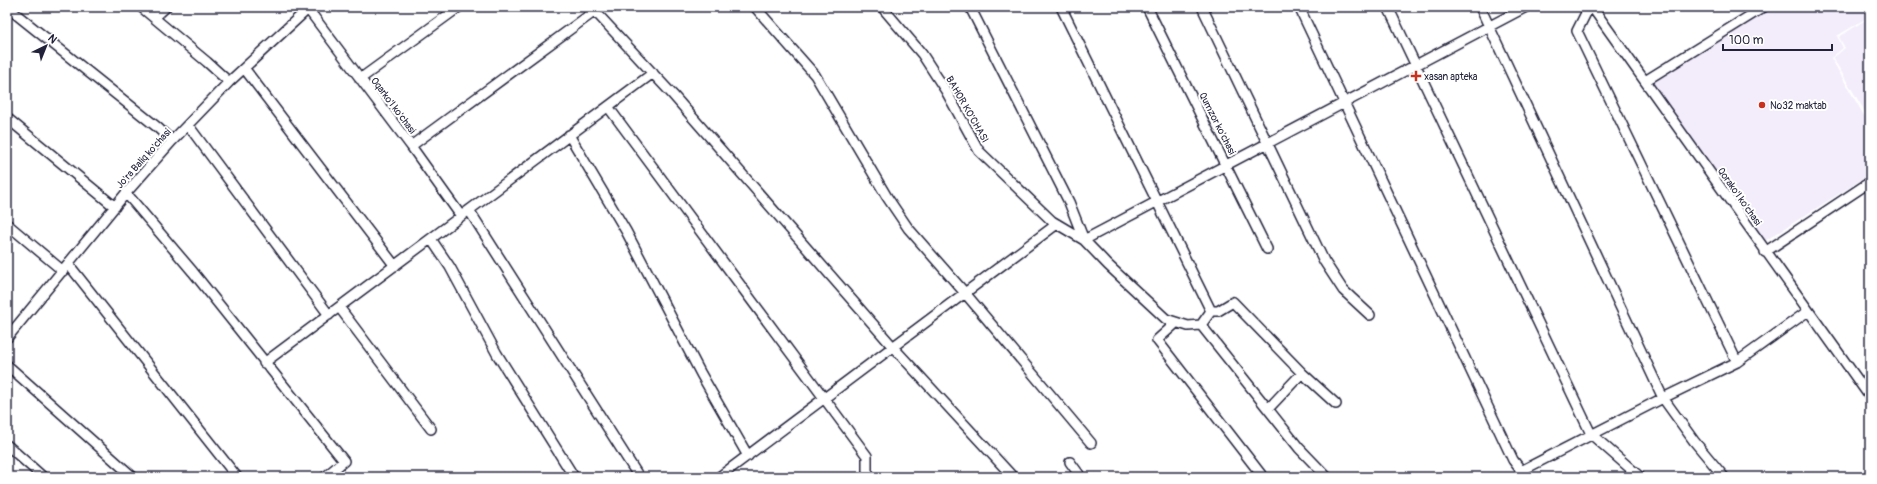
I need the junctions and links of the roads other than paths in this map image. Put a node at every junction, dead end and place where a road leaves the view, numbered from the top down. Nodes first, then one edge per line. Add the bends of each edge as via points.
1 (7, 7) edge
2 (141, 7) edge
3 (166, 7) edge
4 (459, 7) edge
5 (755, 7) edge
6 (882, 7) edge
7 (970, 7) edge
8 (1061, 7) edge
9 (1147, 7) edge
10 (1202, 7) edge
11 (1298, 7) edge
12 (1388, 7) edge
13 (1480, 7) edge
14 (1526, 7) edge
15 (1589, 7) edge
16 (1592, 7) edge
17 (1764, 7) edge
18 (309, 8) edge
19 (593, 9) edge
20 (154, 18) junction
21 (1489, 25) junction
22 (1415, 64) junction
23 (244, 68) junction
24 (653, 73) junction
25 (360, 79) junction
26 (1645, 81) junction
27 (228, 82) junction
28 (1343, 103) junction
29 (609, 108) junction
30 (7, 118) edge
31 (188, 125) junction
32 (569, 136) junction
33 (172, 141) junction
34 (1268, 143) junction
35 (411, 146) junction
36 (1227, 165) junction
37 (1870, 182) edge
38 (126, 193) junction
39 (1158, 202) junction
40 (115, 207) junction
41 (469, 210) junction
42 (461, 216) junction
43 (7, 224) edge
44 (1057, 224) junction
45 (431, 239) junction
46 (1084, 240) junction
47 (1268, 249) dead end
48 (1765, 252) junction
49 (395, 266) junction
50 (66, 268) junction
51 (965, 293) junction
52 (339, 308) junction
53 (1211, 310) junction
54 (1808, 311) junction
55 (329, 315) junction
56 (1370, 315) dead end
57 (1176, 322) junction
58 (1201, 325) junction
59 (7, 337) edge
60 (893, 347) junction
61 (1737, 362) junction
62 (264, 363) junction
63 (7, 365) edge
64 (1302, 374) junction
65 (1870, 397) edge
66 (1663, 398) junction
67 (824, 399) junction
68 (1336, 404) dead end
69 (1268, 409) junction
70 (431, 429) dead end
71 (1591, 434) junction
72 (1091, 443) dead end
73 (7, 445) edge
74 (748, 456) junction
75 (1070, 462) dead end
76 (1523, 474) edge
77 (43, 477) edge
78 (132, 477) edge
79 (237, 477) edge
80 (326, 477) edge
81 (574, 477) edge
82 (639, 477) edge
83 (719, 477) edge
84 (871, 477) edge
85 (1013, 477) edge
86 (1081, 477) edge
87 (1263, 477) edge
88 (1327, 477) edge
89 (1640, 477) edge
90 (1724, 477) edge

1 - 33 street
2 - 20 street
3 - 20 street
4 - 25 street
5 - 51 street via 815,75 908,228
6 - 44 street, BAHOR KO'CHASI via 926,60 979,152
7 - 46 street via 1069,202
8 - 39 street
9 - 36 street, Qumzor ko'chasi
10 - 34 street
11 - 28 street
12 - 22 street
13 - 21 street
14 - 21 street
15 - 61 street via 1577,31
16 - 26 street, Qorako'l ko'chasi
17 - 26 street
18 - 23 street, Jo'ra Baliq ko'chasi
18 - 25 street, Oqarko'l ko'chasi
19 - 24 street
19 - 35 street
20 - 27 street
21 - 22 street
21 - 66 street
22 - 28 street
22 - 71 street
23 - 27 street, Jo'ra Baliq ko'chasi
23 - 49 street
24 - 29 street
24 - 60 street
25 - 35 street, Oqarko'l ko'chasi
26 - 48 street, Qorako'l ko'chasi
27 - 31 street, Jo'ra Baliq ko'chasi
28 - 34 street
28 - 76 street via 1512,460
29 - 32 street
29 - 67 street
30 - 40 street
31 - 33 street, Jo'ra Baliq ko'chasi
31 - 55 street
32 - 41 street
32 - 74 street via 626,231 701,374
33 - 38 street, Jo'ra Baliq ko'chasi
34 - 36 street
34 - 56 street via 1324,261 1343,290
35 - 42 street, Oqarko'l ko'chasi
36 - 39 street
36 - 47 street, Qumzor ko'chasi
37 - 48 street
38 - 40 street, Jo'ra Baliq ko'chasi
38 - 62 street via 193,272
39 - 46 street
39 - 53 street
40 - 50 street, Jo'ra Baliq ko'chasi
41 - 42 street
41 - 82 street
42 - 45 street
43 - 50 street
44 - 46 street, BAHOR KO'CHASI
44 - 51 street
45 - 49 street
45 - 81 street via 450,268 497,354
46 - 57 street via 1108,266 1166,319
48 - 54 street, Qorako'l ko'chasi
49 - 52 street
50 - 59 street, Jo'ra Baliq ko'chasi
50 - 79 street
51 - 60 street
51 - 72 street
52 - 55 street
52 - 70 street
53 - 58 street
53 - 64 street via 1218,310 1233,302
54 - 61 street
54 - 65 street, Qorako'l ko'chasi
55 - 62 street
57 - 58 street via 1188,326
57 - 87 street via 1157,340
58 - 69 street
60 - 67 street
60 - 85 street
61 - 66 street
62 - 80 street via 344,461
63 - 78 street
64 - 68 street
64 - 69 street
66 - 71 street
66 - 90 street
67 - 74 street
67 - 84 street via 867,456 867,471
69 - 88 street via 1299,448
71 - 76 street
71 - 89 street
73 - 77 street
74 - 83 street
75 - 86 street

